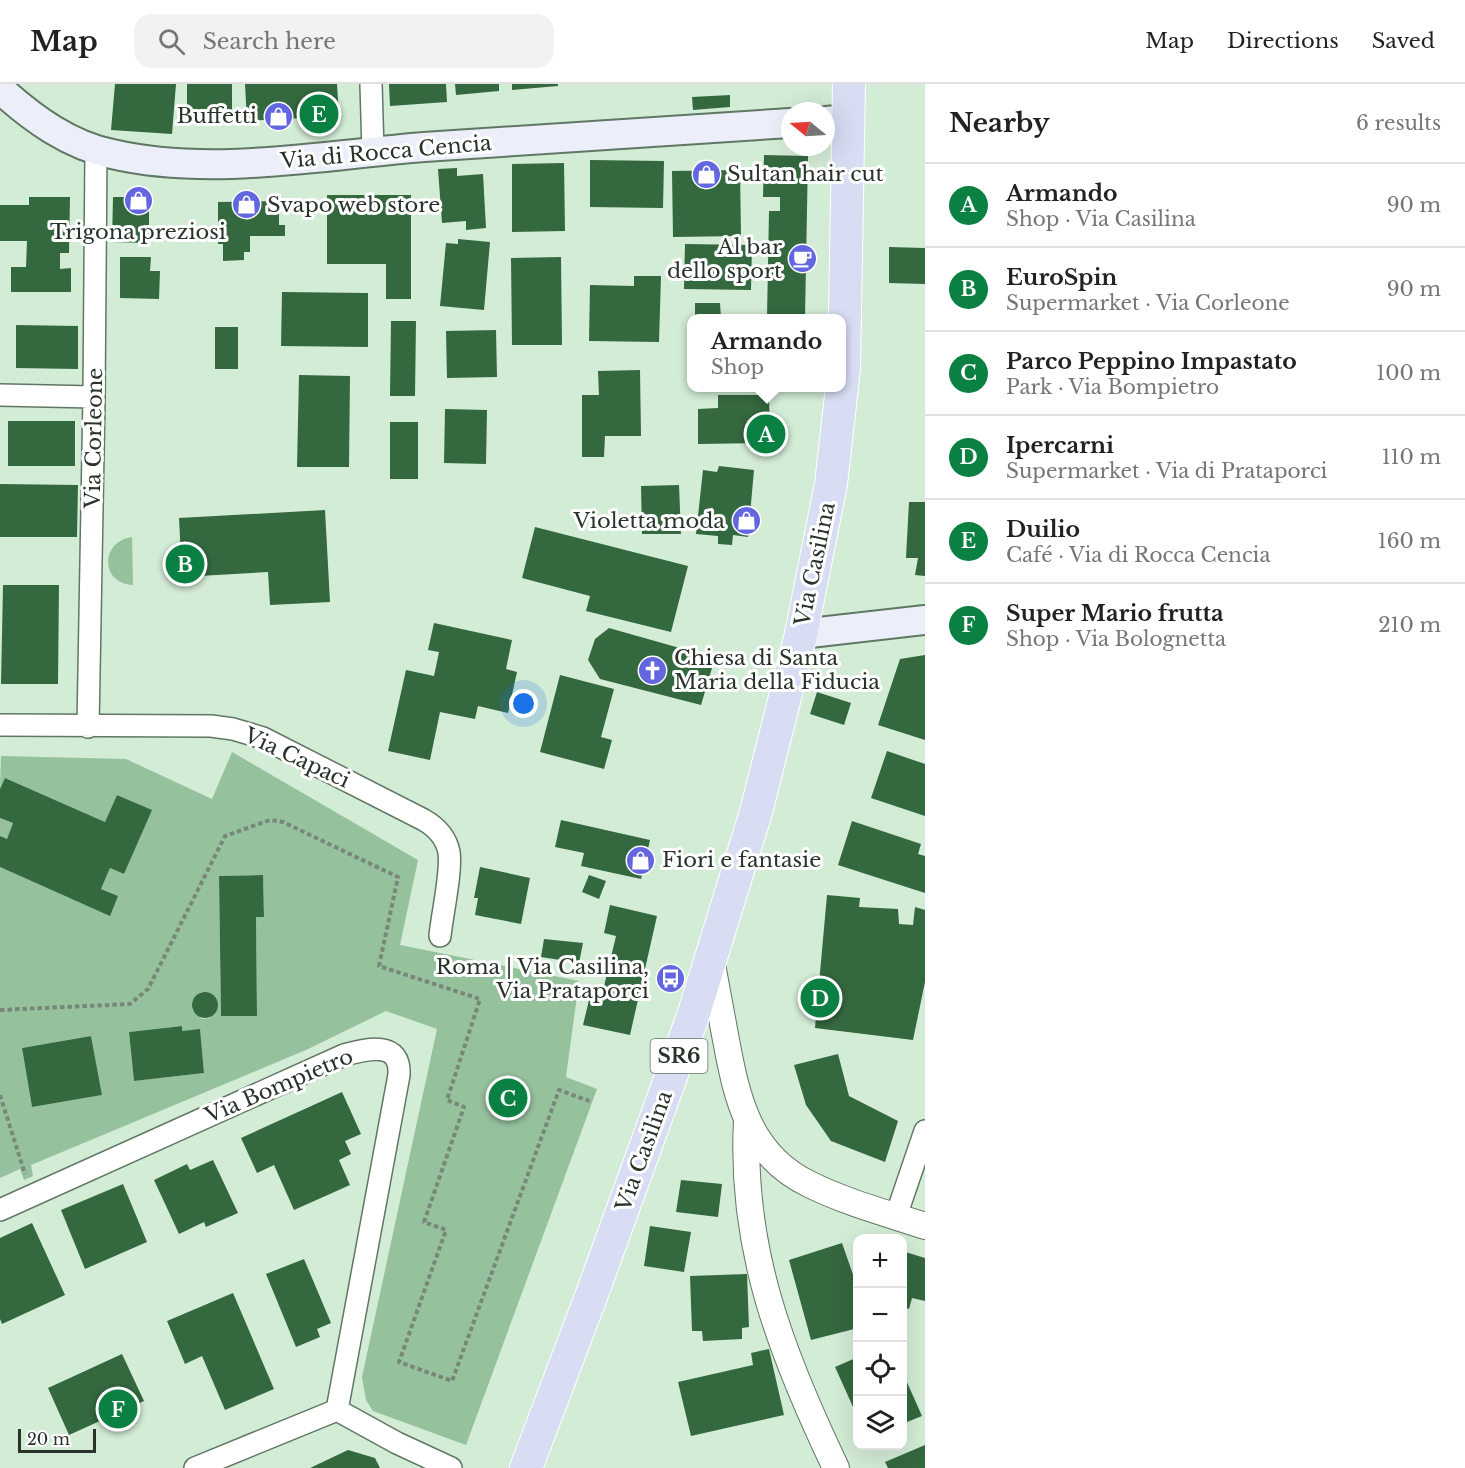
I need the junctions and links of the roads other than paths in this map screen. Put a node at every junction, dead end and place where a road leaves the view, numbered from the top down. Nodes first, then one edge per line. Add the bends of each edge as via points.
1 (370, 84) edge
2 (849, 84) edge
3 (0, 90) edge
4 (837, 120) edge
5 (781, 124) edge
6 (96, 150) junction
7 (373, 152) junction
8 (845, 314) edge
9 (842, 392) edge
10 (0, 395) edge
11 (94, 397) junction
12 (925, 620) edge
13 (801, 633) junction
14 (0, 725) edge
15 (88, 727) junction
16 (440, 936) dead end
17 (711, 959) junction
18 (747, 1121) junction
19 (925, 1131) edge
20 (0, 1210) edge
21 (896, 1216) junction
22 (925, 1226) edge
23 (337, 1410) junction
24 (195, 1468) edge
25 (451, 1468) edge
26 (526, 1468) edge
27 (836, 1468) edge

1 - 7 street
2 - 4 main road, Via Casilina / SR6
3 - 6 main road, Via di Rocca Cencia via 52,129
4 - 8 main road, Via Casilina / SR6
5 - 7 main road, Via di Rocca Cencia
6 - 7 main road, Via di Rocca Cencia via 142,159 216,163
6 - 11 street, Via Corleone
9 - 13 main road, Via Casilina / SR6 via 824,526
10 - 11 street
11 - 15 street, Via Corleone
12 - 13 main road
13 - 17 main road, Via Casilina / SR6 via 762,790
14 - 15 street, Via Capaci
15 - 16 street, Via Capaci via 188,725 244,732 274,743 424,820 439,832 449,852
17 - 18 street via 736,1092
17 - 26 main road, Via Casilina / SR6 via 601,1272
18 - 21 street via 766,1151 795,1176 831,1194
18 - 27 street via 749,1203 766,1294 798,1387
19 - 21 street
20 - 23 street, Via Bompietro via 344,1055 371,1049 394,1054 399,1075
21 - 22 street
23 - 24 street
23 - 25 street

